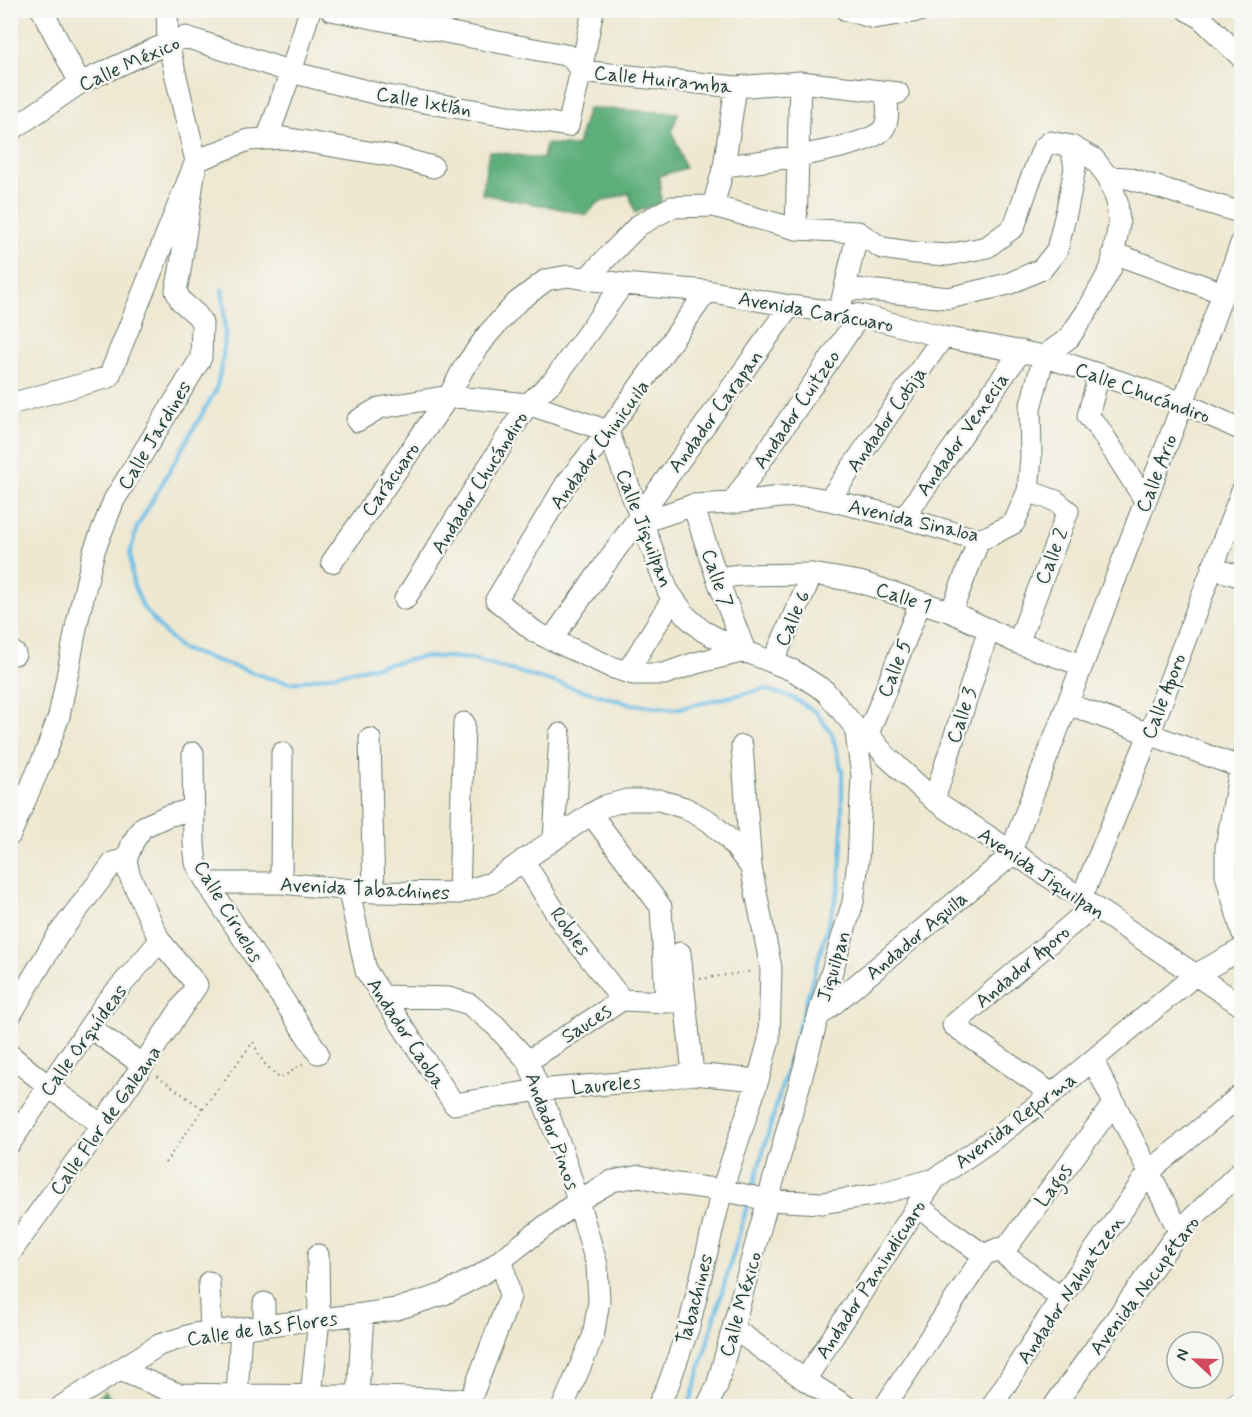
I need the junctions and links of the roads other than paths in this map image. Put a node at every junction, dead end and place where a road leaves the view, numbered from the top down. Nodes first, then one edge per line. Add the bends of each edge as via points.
1 (42, 10) edge
2 (167, 10) edge
3 (310, 10) edge
4 (331, 10) edge
5 (593, 10) edge
6 (846, 10) edge
7 (911, 12) edge
8 (1197, 13) edge
9 (168, 43) junction
10 (1242, 58) edge
11 (581, 71) junction
12 (291, 72) junction
13 (800, 82) junction
14 (80, 83) junction
15 (736, 87) junction
16 (10, 131) edge
17 (257, 139) junction
18 (1071, 146) junction
19 (799, 157) junction
20 (196, 161) junction
21 (724, 166) junction
22 (433, 167) dead end
23 (1108, 177) junction
24 (713, 206) junction
25 (1242, 213) edge
26 (796, 229) junction
27 (858, 232) junction
28 (1242, 241) edge
29 (1113, 253) junction
30 (586, 279) junction
31 (623, 284) junction
32 (844, 288) junction
33 (707, 291) junction
34 (1223, 293) junction
35 (790, 306) junction
36 (850, 314) junction
37 (943, 337) junction
38 (1021, 351) junction
39 (1044, 356) junction
40 (1100, 374) junction
41 (449, 396) junction
42 (12, 401) edge
43 (1183, 403) junction
44 (528, 404) junction
45 (357, 421) dead end
46 (1242, 430) edge
47 (608, 431) junction
48 (1028, 491) junction
49 (1242, 491) edge
50 (829, 500) junction
51 (1145, 500) junction
52 (732, 503) junction
53 (693, 505) junction
54 (904, 518) junction
55 (641, 519) junction
56 (980, 540) junction
57 (332, 562) dead end
58 (1212, 568) junction
59 (812, 574) junction
60 (1242, 577) edge
61 (717, 578) junction
62 (673, 598) junction
63 (405, 599) dead end
64 (920, 603) junction
65 (951, 612) junction
66 (989, 629) junction
67 (551, 640) junction
68 (1018, 643) junction
69 (745, 651) junction
70 (773, 662) junction
71 (1082, 665) junction
72 (627, 672) junction
73 (1068, 704) junction
74 (464, 723) dead end
75 (862, 730) junction
76 (560, 734) dead end
77 (1149, 735) junction
78 (370, 739) dead end
79 (742, 746) dead end
80 (193, 753) dead end
81 (282, 753) dead end
82 (1241, 765) edge
83 (934, 801) junction
84 (194, 809) junction
85 (591, 814) junction
86 (10, 835) edge
87 (554, 840) junction
88 (1012, 852) junction
89 (126, 860) junction
90 (523, 861) junction
91 (751, 867) junction
92 (207, 883) junction
93 (281, 883) junction
94 (348, 891) junction
95 (374, 892) junction
96 (459, 893) junction
97 (1086, 903) junction
98 (1242, 932) edge
99 (160, 942) junction
100 (1242, 949) edge
101 (680, 953) dead end
102 (1195, 975) junction
103 (678, 995) junction
104 (383, 996) junction
105 (622, 1000) junction
106 (1242, 1006) edge
107 (10, 1016) edge
108 (818, 1017) junction
109 (89, 1027) junction
110 (318, 1053) road end
111 (10, 1056) edge
112 (528, 1061) junction
113 (1093, 1061) junction
114 (143, 1065) junction
115 (693, 1074) junction
116 (758, 1080) junction
117 (49, 1087) junction
118 (539, 1090) junction
119 (1242, 1094) edge
120 (1052, 1095) junction
121 (1114, 1103) junction
122 (454, 1104) joint
123 (102, 1125) junction
124 (10, 1143) edge
125 (1242, 1170) edge
126 (1149, 1172) junction
127 (935, 1179) junction
128 (724, 1190) junction
129 (761, 1199) junction
130 (578, 1201) junction
131 (917, 1205) junction
132 (1179, 1231) junction
133 (991, 1252) junction
134 (10, 1253) edge
135 (318, 1255) dead end
136 (502, 1259) junction
137 (209, 1282) dead end
138 (1061, 1298) junction
139 (264, 1303) dead end
140 (363, 1314) junction
141 (319, 1319) junction
142 (264, 1326) junction
143 (733, 1328) junction
144 (241, 1329) junction
145 (211, 1332) junction
146 (120, 1370) junction
147 (805, 1380) junction
148 (237, 1395) junction
149 (311, 1396) junction
150 (358, 1396) junction
151 (1242, 1400) edge
152 (62, 1407) edge
153 (563, 1407) edge
154 (658, 1407) edge
155 (707, 1407) edge
156 (846, 1407) edge
157 (885, 1407) edge
158 (992, 1407) edge
159 (1054, 1407) edge
160 (1233, 1407) edge

1 - 14 street
2 - 9 street
3 - 12 street
4 - 11 street, Calle Huiramba via 570,56
5 - 11 street
6 - 7 street via 874,18
8 - 10 street
9 - 12 street, Calle México via 186,37
9 - 14 street, Calle México
9 - 20 street
11 - 12 street, Calle Ixtlán via 568,126 382,95
11 - 15 street, Calle Huiramba
12 - 17 street
13 - 15 street, Calle Huiramba
13 - 19 street
13 - 19 street, Calle Huiramba via 892,92 883,130 873,138
14 - 16 street, Calle México
15 - 21 street
17 - 20 street
17 - 22 street via 284,138 393,156
18 - 23 street via 1094,159
18 - 27 street via 1050,142 1043,148 1014,227 987,247 948,255 916,253 882,248
18 - 32 street via 1075,168 1067,209 1057,250 1042,269 1008,284 949,298
19 - 21 street
19 - 26 street
20 - 42 street via 109,377
20 - 86 street, Calle Jardines via 176,291 202,323 201,358 114,500 94,551 59,716
21 - 24 street
23 - 25 street via 1128,178
23 - 29 street via 1117,201 1119,224
24 - 26 street
24 - 30 street via 672,207 639,225
26 - 27 street
27 - 32 street, Andador Cuitzeo
28 - 34 street, Calle Ario
29 - 34 street
29 - 39 street via 1111,268 1069,338
30 - 31 street, Avenida Carácuaro
30 - 41 street, Avenida Carácuaro via 568,276 546,280 516,303 463,369
31 - 33 street, Avenida Carácuaro
31 - 44 street, Andador Chucándiro via 553,381
32 - 36 street, Andador Cuitzeo
33 - 35 street, Avenida Carácuaro
33 - 47 street, Andador Chinicuila
34 - 43 street, Calle Ario
35 - 36 street, Avenida Carácuaro
35 - 55 street, Andador Carapan
36 - 37 street, Avenida Carácuaro
36 - 52 street, Andador Cuitzeo
37 - 38 street, Avenida Carácuaro
37 - 50 street, Andador Cotija
38 - 39 street, Avenida Carácuaro
38 - 54 street, Andador Venecia
39 - 40 street, Calle Chucándiro
39 - 48 street, Avenida Sinaloa via 1030,408
40 - 43 street, Calle Chucándiro
40 - 51 street via 1088,416
41 - 44 street
41 - 45 street via 380,408
41 - 57 street, Carácuaro
43 - 46 street, Calle Chucándiro
43 - 51 street, Calle Ario
44 - 47 street
44 - 63 street, Andador Chucándiro
47 - 55 street, Calle Jiquilpan
47 - 67 street, Andador Chinicuila via 566,484 496,600
48 - 56 street, Avenida Sinaloa via 1014,523
48 - 68 street, Calle 2 via 1056,501 1068,511
49 - 58 street, Calle Aporo
50 - 52 street, Avenida Sinaloa via 805,496
50 - 54 street, Avenida Sinaloa
51 - 71 street, Calle Ario
52 - 53 street, Avenida Sinaloa
53 - 55 street, Avenida Sinaloa
53 - 61 street, Calle 7
54 - 56 street, Avenida Sinaloa
55 - 62 street, Calle Jiquilpan
55 - 67 street, Andador Carapan
56 - 65 street
58 - 60 street
58 - 77 street, Calle Aporo
59 - 61 street, Calle 1
59 - 64 street, Calle 1 via 860,582
59 - 70 street, Calle 6
61 - 69 street, Calle 7
62 - 69 street, Calle Jiquilpan via 703,631
62 - 72 street
64 - 65 street, Calle 1
64 - 75 street, Calle 5
65 - 66 street, Calle 1
66 - 68 street, Calle 1
66 - 83 street, Calle 3
67 - 72 street
68 - 71 street, Calle 1
69 - 70 street, Calle Jiquilpan
69 - 72 street via 664,674
70 - 75 street, Calle Jiquilpan via 825,691
71 - 73 street, Calle Ario
73 - 77 street
73 - 88 street, Andador Aquila
74 - 96 street
75 - 83 street, Avenida Jiquilpan
75 - 108 street, Jiquilpan via 853,902
76 - 87 street
77 - 82 street
77 - 97 street, Calle Aporo
78 - 95 street
79 - 91 street
80 - 84 street, Calle Ciruelos
81 - 93 street
82 - 98 street via 1226,846 1226,875
83 - 88 street, Avenida Jiquilpan
84 - 89 street via 143,827
84 - 92 street, Calle Ciruelos via 196,863
85 - 87 street, Avenida Tabachines
85 - 91 street, Avenida Tabachines via 627,800 659,801 686,808 728,838
85 - 103 street via 661,906
87 - 90 street, Avenida Tabachines
88 - 97 street, Avenida Jiquilpan
88 - 108 street, Andador Aquila
89 - 99 street
89 - 107 street via 114,862 58,936
90 - 96 street, Avenida Tabachines via 491,884
90 - 105 street, Robles via 561,921
91 - 116 street, Avenida Tabachines via 771,968 769,1040
92 - 93 street, Avenida Tabachines
92 - 110 street, Calle Ciruelos
93 - 94 street, Avenida Tabachines
94 - 95 street, Avenida Tabachines
94 - 104 street, Andador Caoba via 366,971
95 - 96 street, Avenida Tabachines
97 - 102 street, Avenida Jiquilpan
97 - 120 street, Andador Aporo via 953,1025
99 - 109 street, Calle Orquídeas
99 - 114 street, Calle Flor de Galeana via 197,985
100 - 102 street, Avenida Reforma
101 - 103 street
102 - 106 street, Avenida Jiquilpan
102 - 113 street, Avenida Reforma
103 - 105 street, Sauces
103 - 115 street
104 - 112 street via 449,998 469,1004
104 - 122 street, Andador Caoba
105 - 112 street, Sauces
108 - 129 street, Jiquilpan
109 - 114 street
109 - 117 street, Calle Orquídeas
111 - 117 street
112 - 118 street, Andador Pinos
113 - 120 street, Avenida Reforma
113 - 121 street
114 - 123 street, Calle Flor de Galeana
115 - 116 street, Laureles
115 - 118 street, Laureles
116 - 128 street, Avenida Tabachines
117 - 123 street
117 - 124 street, Calle Orquídeas
118 - 122 street, Laureles
118 - 130 street, Andador Pinos
119 - 126 street, Andador Nahuatzen
120 - 127 street, Avenida Reforma
121 - 126 street
121 - 133 street, Lagos via 1007,1247
123 - 134 street, Calle Flor de Galeana
125 - 132 street, Avenida Nocupétaro
126 - 132 street
126 - 138 street, Andador Nahuatzen
127 - 129 street, Avenida Reforma via 879,1194 822,1203
127 - 131 street, Andador Panindicuaro
128 - 129 street, Avenida Reforma
128 - 130 street, Avenida Reforma via 640,1176 612,1181
128 - 154 street, Tabachines via 689,1326
129 - 143 street, Calle México
130 - 136 street
130 - 153 street, Andador Pinos via 597,1265 599,1301 593,1337
131 - 133 street via 950,1231
131 - 147 street, Andador Panindicuaro
132 - 159 street, Avenida Nocupétaro
133 - 138 street
133 - 157 street, Lagos
135 - 141 street
136 - 140 street, Calle de las Flores via 444,1294 398,1309
136 - 150 street via 510,1297 471,1398
137 - 145 street
138 - 158 street, Andador Nahuatzen
139 - 142 street
140 - 141 street, Calle de las Flores
140 - 150 street
141 - 142 street, Calle de las Flores
141 - 149 street
142 - 144 street, Calle de las Flores
143 - 147 street
143 - 155 street, Calle México
144 - 145 street, Calle de las Flores
144 - 148 street
145 - 146 street, Calle de las Flores via 159,1345
146 - 148 street via 178,1394
146 - 152 street, Calle de las Flores
147 - 156 street
148 - 149 street
149 - 150 street
151 - 160 street

